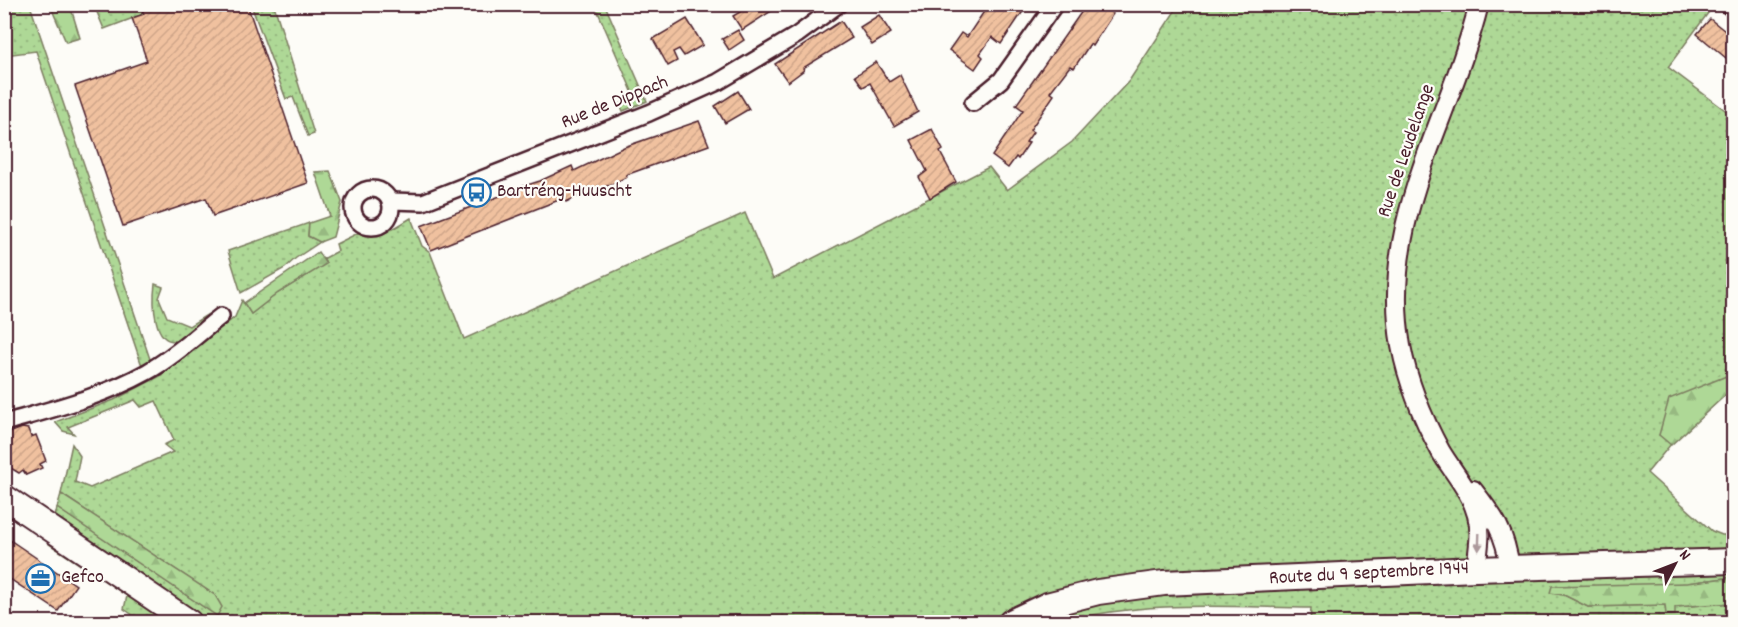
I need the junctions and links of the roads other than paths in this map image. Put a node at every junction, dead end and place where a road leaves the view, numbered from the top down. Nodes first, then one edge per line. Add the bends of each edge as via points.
1 (839, 4) edge
2 (1055, 4) edge
3 (1479, 4) edge
4 (1727, 4) edge
5 (1734, 10) edge
6 (973, 103) dead end
7 (391, 201) dead end
8 (221, 316) dead end
9 (4, 423) edge
10 (1441, 452) junction
11 (4, 496) edge
12 (1734, 561) edge
13 (1510, 568) junction
14 (1476, 569) junction
15 (186, 621) edge
16 (1011, 622) edge

1 - 7 street, Rue de Dippach via 718,82 649,113 423,202
2 - 6 street via 1001,80
3 - 10 street, Rue de Leudelange via 1410,202 1396,288 1401,344 1409,378
4 - 5 street
8 - 9 street via 147,372 92,398
10 - 13 street, Rue de Leudelange via 1492,514 1507,544
10 -> 14 street, Rue de Leudelange via 1477,514 1480,539
11 - 15 main road
12 - 13 main road, Route du 9 septembre 1944
13 - 14 main road, Route du 9 septembre 1944
14 - 16 main road, Route du 9 septembre 1944 via 1164,583 1098,592 1047,605

